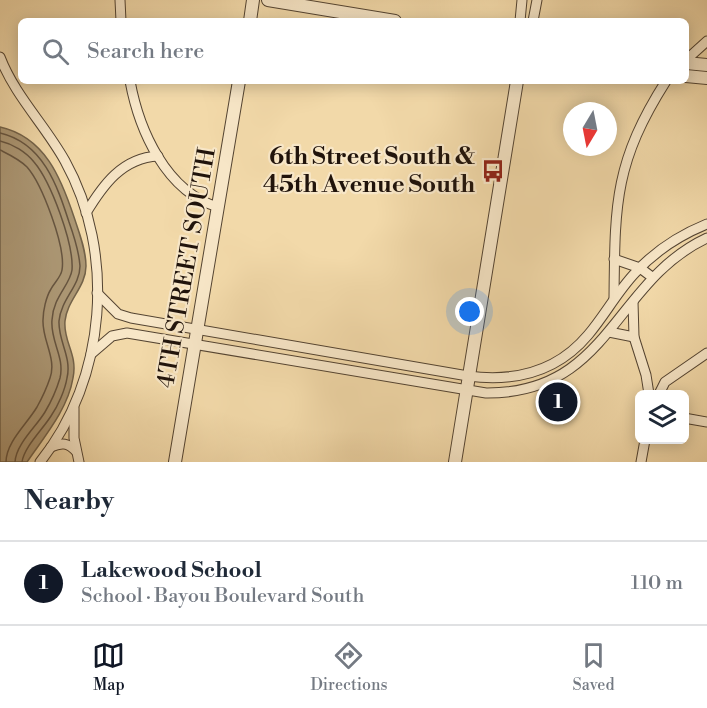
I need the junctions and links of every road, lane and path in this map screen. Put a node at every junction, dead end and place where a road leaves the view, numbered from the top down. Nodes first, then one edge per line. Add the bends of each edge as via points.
1 (120, 0) edge
2 (253, 0) edge
3 (268, 0) edge
4 (522, 0) edge
5 (537, 0) edge
6 (288, 2) edge
7 (122, 18) edge
8 (250, 18) edge
9 (378, 18) edge
10 (520, 18) edge
11 (534, 18) edge
12 (707, 41) edge
13 (0, 57) edge
14 (689, 58) edge
15 (689, 62) edge
16 (707, 65) edge
17 (689, 76) edge
18 (707, 78) edge
19 (131, 84) edge
20 (239, 84) edge
21 (512, 84) edge
22 (516, 84) edge
23 (664, 84) edge
24 (514, 99) junction
25 (158, 156) junction
26 (218, 207) junction
27 (86, 213) junction
28 (707, 224) edge
29 (707, 238) edge
30 (614, 259) junction
31 (640, 268) junction
32 (652, 277) junction
33 (97, 292) junction
34 (614, 298) junction
35 (633, 302) junction
36 (198, 329) junction
37 (609, 332) junction
38 (634, 337) junction
39 (195, 344) junction
40 (707, 353) edge
41 (91, 354) junction
42 (400, 364) junction
43 (468, 376) junction
44 (398, 378) junction
45 (465, 390) junction
46 (648, 390) edge
47 (661, 390) edge
48 (74, 402) junction
49 (689, 419) edge
50 (707, 422) edge
51 (644, 444) edge
52 (51, 447) junction
53 (76, 451) junction
54 (40, 462) edge
55 (79, 462) edge
56 (175, 462) edge
57 (455, 462) edge
58 (641, 462) edge

1 - 7 street
2 - 8 street
3 - 6 street
4 - 10 street
5 - 11 street
6 - 9 street
12 - 14 street
13 - 27 street via 17,92 66,163
15 - 16 street
17 - 18 street
19 - 25 street via 142,127
20 - 26 street, 4TH STREET SOUTH
21 - 24 street
22 - 24 street
23 - 30 street via 627,154 615,214
24 - 43 street
25 - 26 street via 191,195
25 - 27 street via 128,163 114,174
26 - 36 street, 4TH STREET SOUTH
27 - 33 street via 92,233
28 - 31 street via 677,238
29 - 32 street
30 - 31 street
30 - 34 street
31 - 32 street
31 - 34 street
32 - 35 street
33 - 36 street via 118,314
33 - 41 street
34 - 43 street via 582,341 542,370 503,379
35 - 37 street
35 - 38 street
36 - 39 street, 4TH STREET SOUTH
36 - 42 street
37 - 38 street
37 - 45 street via 583,361 532,388 508,393
38 - 46 street
39 - 41 street via 127,333 112,336
39 - 44 street
39 - 56 street, 4TH STREET SOUTH
40 - 47 street via 665,382
41 - 48 street
42 - 43 street
42 - 44 street
43 - 45 street
44 - 45 street
45 - 57 street
48 - 52 street
48 - 53 street
49 - 50 street
51 - 58 street
52 - 53 street via 60,443
52 - 54 street
53 - 55 street

